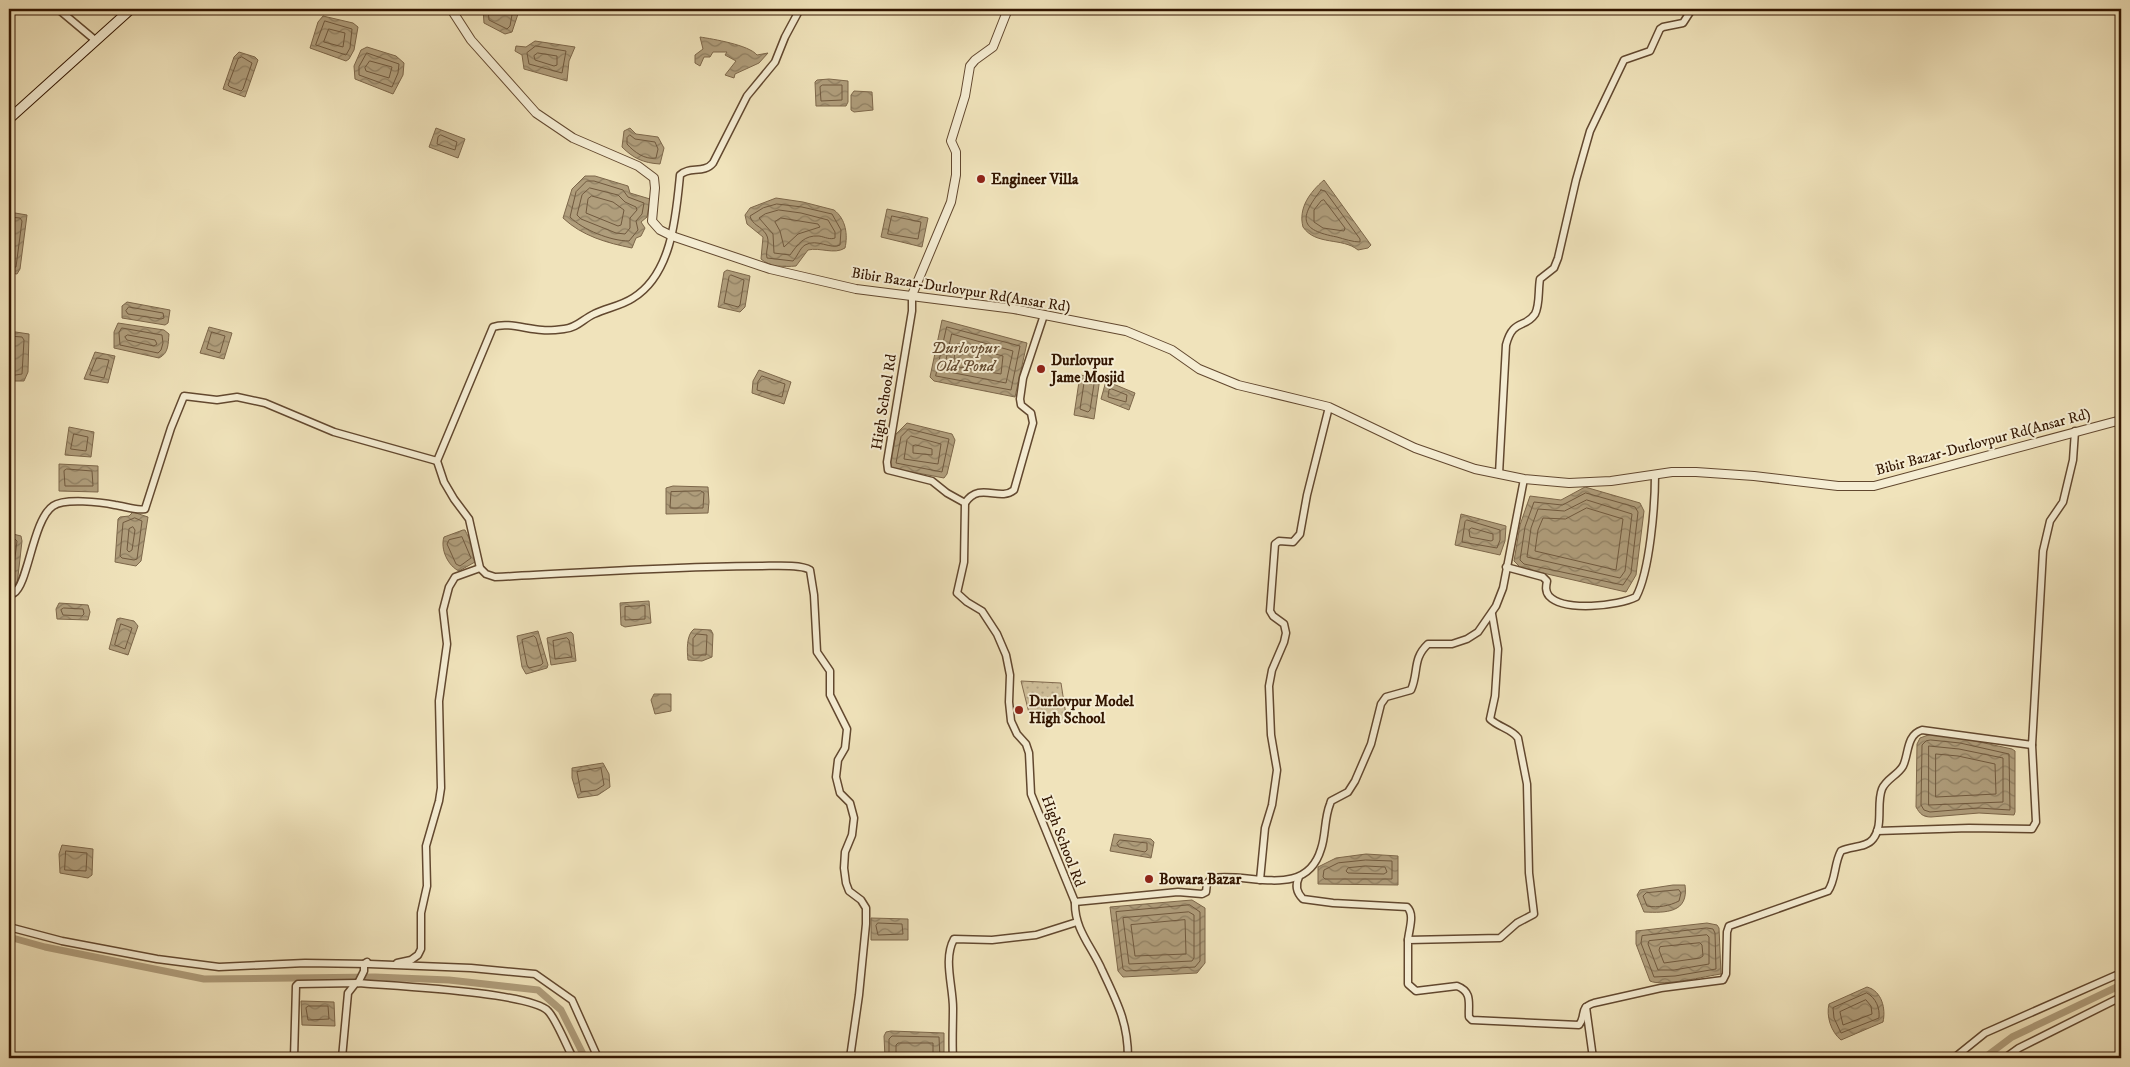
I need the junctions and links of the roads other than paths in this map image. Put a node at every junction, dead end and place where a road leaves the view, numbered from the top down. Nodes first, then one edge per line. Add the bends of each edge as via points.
1 (58, 9) edge
2 (131, 9) edge
3 (451, 9) edge
4 (800, 9) edge
5 (1008, 9) edge
6 (1692, 9) edge
7 (95, 40) junction
8 (9, 119) edge
9 (672, 236) junction
10 (912, 295) junction
11 (1044, 315) junction
12 (1329, 407) junction
13 (2121, 420) edge
14 (2075, 431) junction
15 (437, 461) junction
16 (1499, 474) junction
17 (1655, 475) junction
18 (1524, 479) junction
19 (965, 504) junction
20 (1506, 567) junction
21 (480, 568) junction
22 (9, 592) edge
23 (1492, 614) junction
24 (2032, 745) junction
25 (1877, 831) junction
26 (1299, 876) junction
27 (1260, 880) junction
28 (1075, 902) junction
29 (1076, 922) junction
30 (9, 927) edge
31 (1408, 940) junction
32 (364, 967) junction
33 (2121, 972) edge
34 (357, 984) junction
35 (2121, 997) edge
36 (1586, 1006) junction
37 (294, 1058) edge
38 (342, 1058) edge
39 (573, 1058) edge
40 (598, 1058) edge
41 (850, 1058) edge
42 (952, 1058) edge
43 (1128, 1058) edge
44 (1593, 1058) edge
45 (1954, 1058) edge
46 (2005, 1058) edge

1 - 7 street
2 - 7 main road
3 - 9 street, Bibir Bazar-Durlovpur Rd(Ansar Rd) via 472,40 536,113 572,138 638,166 654,178 652,221
4 - 9 street via 774,62 747,96 713,163 703,169 686,170 680,175
5 - 10 street via 993,47 970,66 951,141 956,152 956,175 950,202
6 - 16 street via 1683,23 1660,29 1650,51 1624,60 1594,123 1576,180 1558,258 1554,268 1540,279 1534,315 1513,329 1506,345
7 - 8 main road
9 - 10 street, Bibir Bazar-Durlovpur Rd(Ansar Rd) via 770,269 856,289
9 - 15 street via 657,273 628,301 593,314 577,326 566,329 501,325 491,329
10 - 11 street, Bibir Bazar-Durlovpur Rd(Ansar Rd)
10 - 19 street, High School Rd via 887,466 890,471 932,481
11 - 12 street, Bibir Bazar-Durlovpur Rd(Ansar Rd) via 1126,331 1165,346 1198,369 1238,385
11 - 19 street via 1021,388 1021,405 1031,413 1032,422 1014,490 1008,493 978,492
12 - 16 street, Bibir Bazar-Durlovpur Rd(Ansar Rd) via 1415,448
12 - 27 street via 1300,534 1293,542 1279,541 1273,554 1270,611 1284,624 1286,633 1272,670 1270,686 1271,735 1277,770 1265,828
13 - 14 street, Bibir Bazar-Durlovpur Rd(Ansar Rd)
14 - 17 street, Bibir Bazar-Durlovpur Rd(Ansar Rd) via 1874,486 1838,486 1696,472
14 - 24 street via 2063,502 2050,521 2043,550
15 - 21 street via 444,482 469,519
15 - 22 street via 334,432 265,402 237,397 217,400 184,396 145,509 80,502 52,506 42,521 21,587 14,593
16 - 18 street, Bibir Bazar-Durlovpur Rd(Ansar Rd)
17 - 18 street, Bibir Bazar-Durlovpur Rd(Ansar Rd) via 1568,483
17 - 20 street via 1651,531 1636,597 1616,603 1568,604 1550,596 1547,581 1542,578
18 - 20 street
19 - 28 street, High School Rd via 964,555 957,593 982,611 1006,654 1011,722 1026,744 1032,777 1031,794
20 - 23 street via 1501,597
21 - 32 street via 455,577 443,610 447,644 439,701 441,788 426,846 427,886 421,913 421,949 411,960
21 - 41 street via 496,577 742,566 810,570 817,652 830,671 830,695 847,729 836,777 840,793 850,803 854,818 845,852 846,883 849,891 866,908 860,995
23 - 26 street via 1478,632 1467,639 1452,644 1428,644 1416,662 1411,690 1386,697 1381,704 1365,762 1348,792 1330,804 1316,861
23 - 31 street via 1498,649 1490,720 1496,726 1515,733 1518,738 1527,784 1529,873 1534,914 1500,938
24 - 25 street via 1922,730 1916,732 1903,766 1882,787
24 - 25 street via 2036,822 2032,829
25 - 36 street via 1873,840 1841,851 1828,890 1729,926 1723,980 1654,989
26 - 27 street
26 - 31 street via 1296,885 1303,899 1407,907 1411,916
27 - 28 street, High School Rd via 1219,877 1207,883 1206,892 1202,894 1178,892
28 - 29 street
29 - 42 street via 1036,935 992,940 954,939 949,958
29 - 43 street via 1122,1011
30 - 32 street via 62,941 219,967 306,963
31 - 36 street via 1406,976 1412,989 1463,988 1468,994 1469,1018 1472,1020 1579,1025
32 - 34 street
32 - 40 street via 471,968 535,974 572,1000
33 - 45 street via 1985,1033
34 - 37 street via 296,986
34 - 38 street via 348,993
34 - 39 street via 510,997 538,1004 548,1011
35 - 46 street
36 - 44 street

